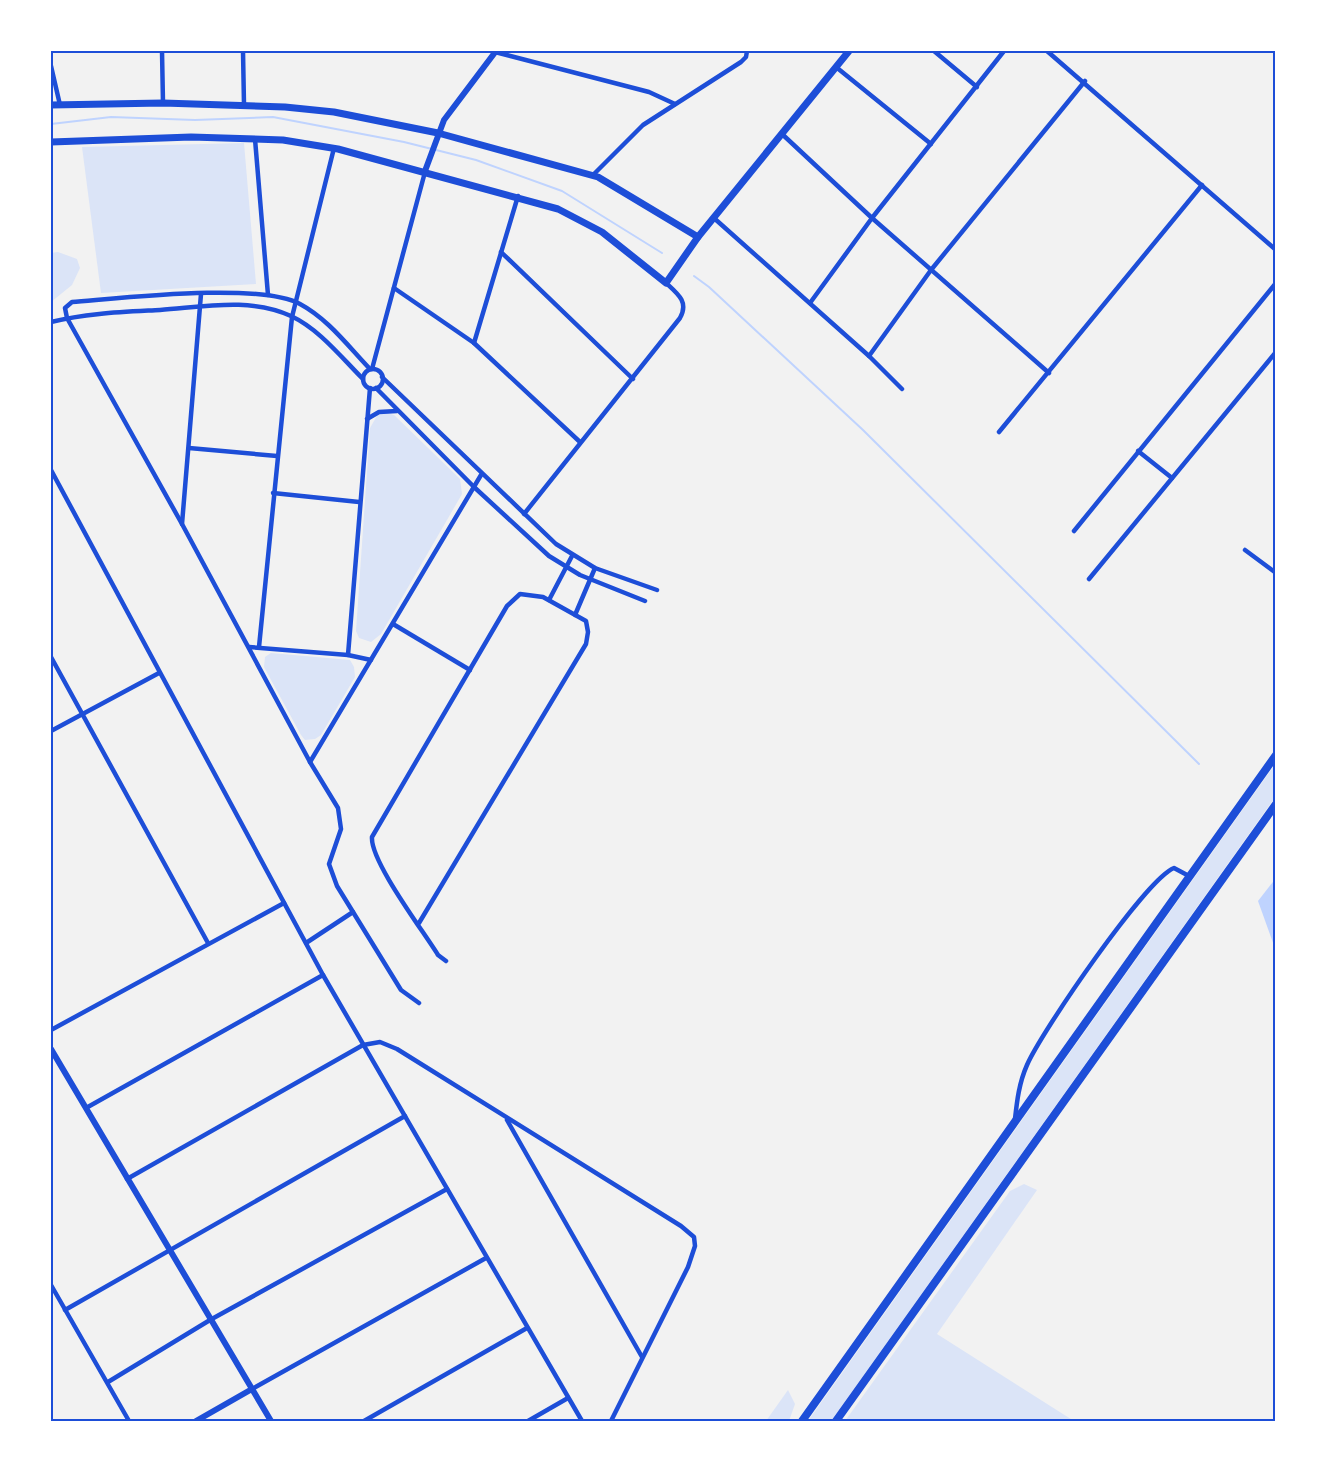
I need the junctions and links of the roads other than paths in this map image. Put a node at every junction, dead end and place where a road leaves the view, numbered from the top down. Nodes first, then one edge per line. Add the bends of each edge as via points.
1 (162, 51) edge
2 (243, 51) edge
3 (747, 51) edge
4 (849, 51) edge
5 (934, 51) edge
6 (1004, 51) edge
7 (1047, 51) edge
8 (496, 52) edge
9 (51, 66) edge
10 (836, 67) junction
11 (1085, 81) junction
12 (977, 87) junction
13 (163, 103) junction
14 (675, 104) junction
15 (51, 105) edge
16 (60, 105) junction
17 (244, 105) junction
18 (438, 133) junction
19 (782, 134) junction
20 (255, 139) junction
21 (51, 142) edge
22 (931, 144) junction
23 (334, 148) junction
24 (426, 169) junction
25 (593, 176) junction
26 (1202, 185) junction
27 (518, 196) junction
28 (872, 218) junction
29 (715, 219) junction
30 (698, 237) junction
31 (1276, 250) edge
32 (501, 252) junction
33 (931, 270) junction
34 (666, 283) junction
35 (1276, 283) edge
36 (394, 288) junction
37 (201, 294) junction
38 (268, 295) junction
39 (297, 303) junction
40 (810, 303) junction
41 (200, 307) junction
42 (292, 317) junction
43 (67, 318) junction
44 (51, 322) edge
45 (474, 343) junction
46 (1276, 352) edge
47 (869, 356) junction
48 (371, 369) junction
49 (1049, 373) junction
50 (382, 377) junction
51 (363, 379) junction
52 (633, 379) junction
53 (373, 388) junction
54 (902, 389) dead end
55 (397, 411) junction
56 (367, 419) junction
57 (999, 432) dead end
58 (580, 442) junction
59 (189, 448) junction
60 (1138, 451) junction
61 (277, 456) junction
62 (51, 470) edge
63 (481, 475) junction
64 (1172, 478) junction
65 (474, 487) junction
66 (273, 494) junction
67 (359, 502) junction
68 (524, 514) junction
69 (182, 524) junction
70 (1074, 531) dead end
71 (1245, 549) dead end
72 (572, 556) junction
73 (567, 568) junction
74 (595, 568) junction
75 (1275, 569) edge
76 (590, 579) junction
77 (1089, 579) dead end
78 (657, 590) dead end
79 (549, 600) junction
80 (645, 601) dead end
81 (575, 615) junction
82 (393, 624) junction
83 (249, 647) junction
84 (259, 647) junction
85 (348, 655) junction
86 (51, 657) edge
87 (370, 660) junction
88 (470, 670) junction
89 (159, 673) junction
90 (84, 713) junction
91 (51, 731) edge
92 (1276, 755) edge
93 (310, 762) junction
94 (1276, 804) edge
95 (1189, 876) junction
96 (284, 903) junction
97 (352, 912) junction
98 (419, 923) junction
99 (208, 943) junction
100 (306, 943) junction
101 (446, 961) dead end
102 (323, 975) junction
103 (419, 1003) dead end
104 (51, 1030) edge
105 (363, 1045) junction
106 (51, 1049) edge
107 (86, 1108) junction
108 (405, 1116) junction
109 (506, 1118) junction
110 (1014, 1122) junction
111 (127, 1179) junction
112 (447, 1189) junction
113 (170, 1250) junction
114 (486, 1258) junction
115 (51, 1286) edge
116 (65, 1310) junction
117 (210, 1320) junction
118 (527, 1328) junction
119 (642, 1357) junction
120 (108, 1382) junction
121 (252, 1389) junction
122 (568, 1398) junction
123 (129, 1421) edge
124 (196, 1421) edge
125 (271, 1421) edge
126 (364, 1421) edge
127 (528, 1421) edge
128 (582, 1421) edge
129 (611, 1421) edge
130 (802, 1421) edge
131 (836, 1421) edge

1 - 13 street
2 - 17 street
3 - 14 street via 741,62
4 - 10 main road
5 - 12 street
6 - 12 street
7 - 11 street
8 - 14 street via 649,92
8 - 18 street
9 - 16 street
10 - 19 main road
10 - 22 street
11 - 26 street
11 - 33 street
12 - 22 street
13 - 16 main road
13 - 17 main road
14 - 25 street via 624,142
15 - 16 main road
17 - 18 main road via 317,110
18 - 24 street
18 - 25 main road
19 - 28 street
19 - 29 main road
20 - 21 main road
20 - 23 main road
20 - 38 street
22 - 28 street
23 - 24 main road
23 - 39 street
24 - 27 main road
24 - 36 street
25 - 30 main road
26 - 31 street
26 - 49 street
27 - 32 street
27 - 34 main road via 589,224
28 - 33 street
28 - 40 street
29 - 30 main road
29 - 40 street
30 - 34 main road
32 - 45 street
32 - 52 street
33 - 47 street
33 - 49 street
34 - 52 street via 682,299 683,312
35 - 60 street
36 - 45 street
36 - 48 street
37 - 38 street
37 - 41 street
37 - 43 street via 70,302 65,308
38 - 39 street
39 - 42 street
39 - 48 street via 318,315
40 - 47 street
41 - 42 street via 247,305
41 - 43 street
41 - 59 street
42 - 51 street via 325,341
42 - 61 street
43 - 44 street
43 - 69 street
45 - 58 street
46 - 64 street
47 - 54 street
48 - 50 street
48 - 51 street
49 - 57 street
50 - 53 street via 381,384
50 - 63 street
51 - 53 street
52 - 58 street
53 - 55 street
53 - 56 street
55 - 56 street via 379,412
55 - 65 street
56 - 67 street
58 - 68 street
59 - 61 street
59 - 69 street
60 - 64 street
60 - 70 street
61 - 66 street
62 - 89 street
63 - 65 street
63 - 68 street
64 - 77 street
65 - 73 street
65 - 82 street
66 - 67 street
66 - 84 street
67 - 85 street
68 - 72 street
69 - 83 street
71 - 75 street
72 - 73 street
72 - 74 street
73 - 76 street
73 - 79 street
74 - 76 street
74 - 78 street
76 - 80 street
76 - 81 street
79 - 81 street
79 - 88 street via 530,594 515,597
81 - 98 street via 588,626 588,640 580,658
82 - 87 street
82 - 88 street
83 - 84 street
83 - 93 street
84 - 85 street
85 - 87 street
86 - 90 street
87 - 93 street
88 - 98 street via 374,832 375,855
89 - 90 street
89 - 96 street
90 - 91 street
90 - 99 street
92 - 95 highway
93 - 97 street via 331,794 342,824 330,869
94 - 131 highway
95 - 110 highway
95 - 110 street via 1174,868 1164,873 1113,934 1034,1051 1021,1080
96 - 99 street
96 - 100 street
97 - 100 street
97 - 103 street via 401,990
98 - 101 street via 438,955
99 - 104 street
100 - 102 street
102 - 105 street
102 - 107 street
105 - 108 street
105 - 109 street via 380,1042 397,1049
105 - 111 street
106 - 107 street
107 - 111 street
108 - 112 street
108 - 113 street
109 - 119 street
109 - 119 street via 694,1237 688,1267
110 - 130 highway
111 - 113 street
112 - 114 street
112 - 117 street
113 - 116 street
113 - 117 street
114 - 118 street
114 - 121 street
115 - 116 street
116 - 120 street
117 - 120 street
117 - 121 street
118 - 122 street
118 - 126 street
119 - 129 street
120 - 123 street
121 - 124 street
121 - 125 street
122 - 127 street
122 - 128 street

